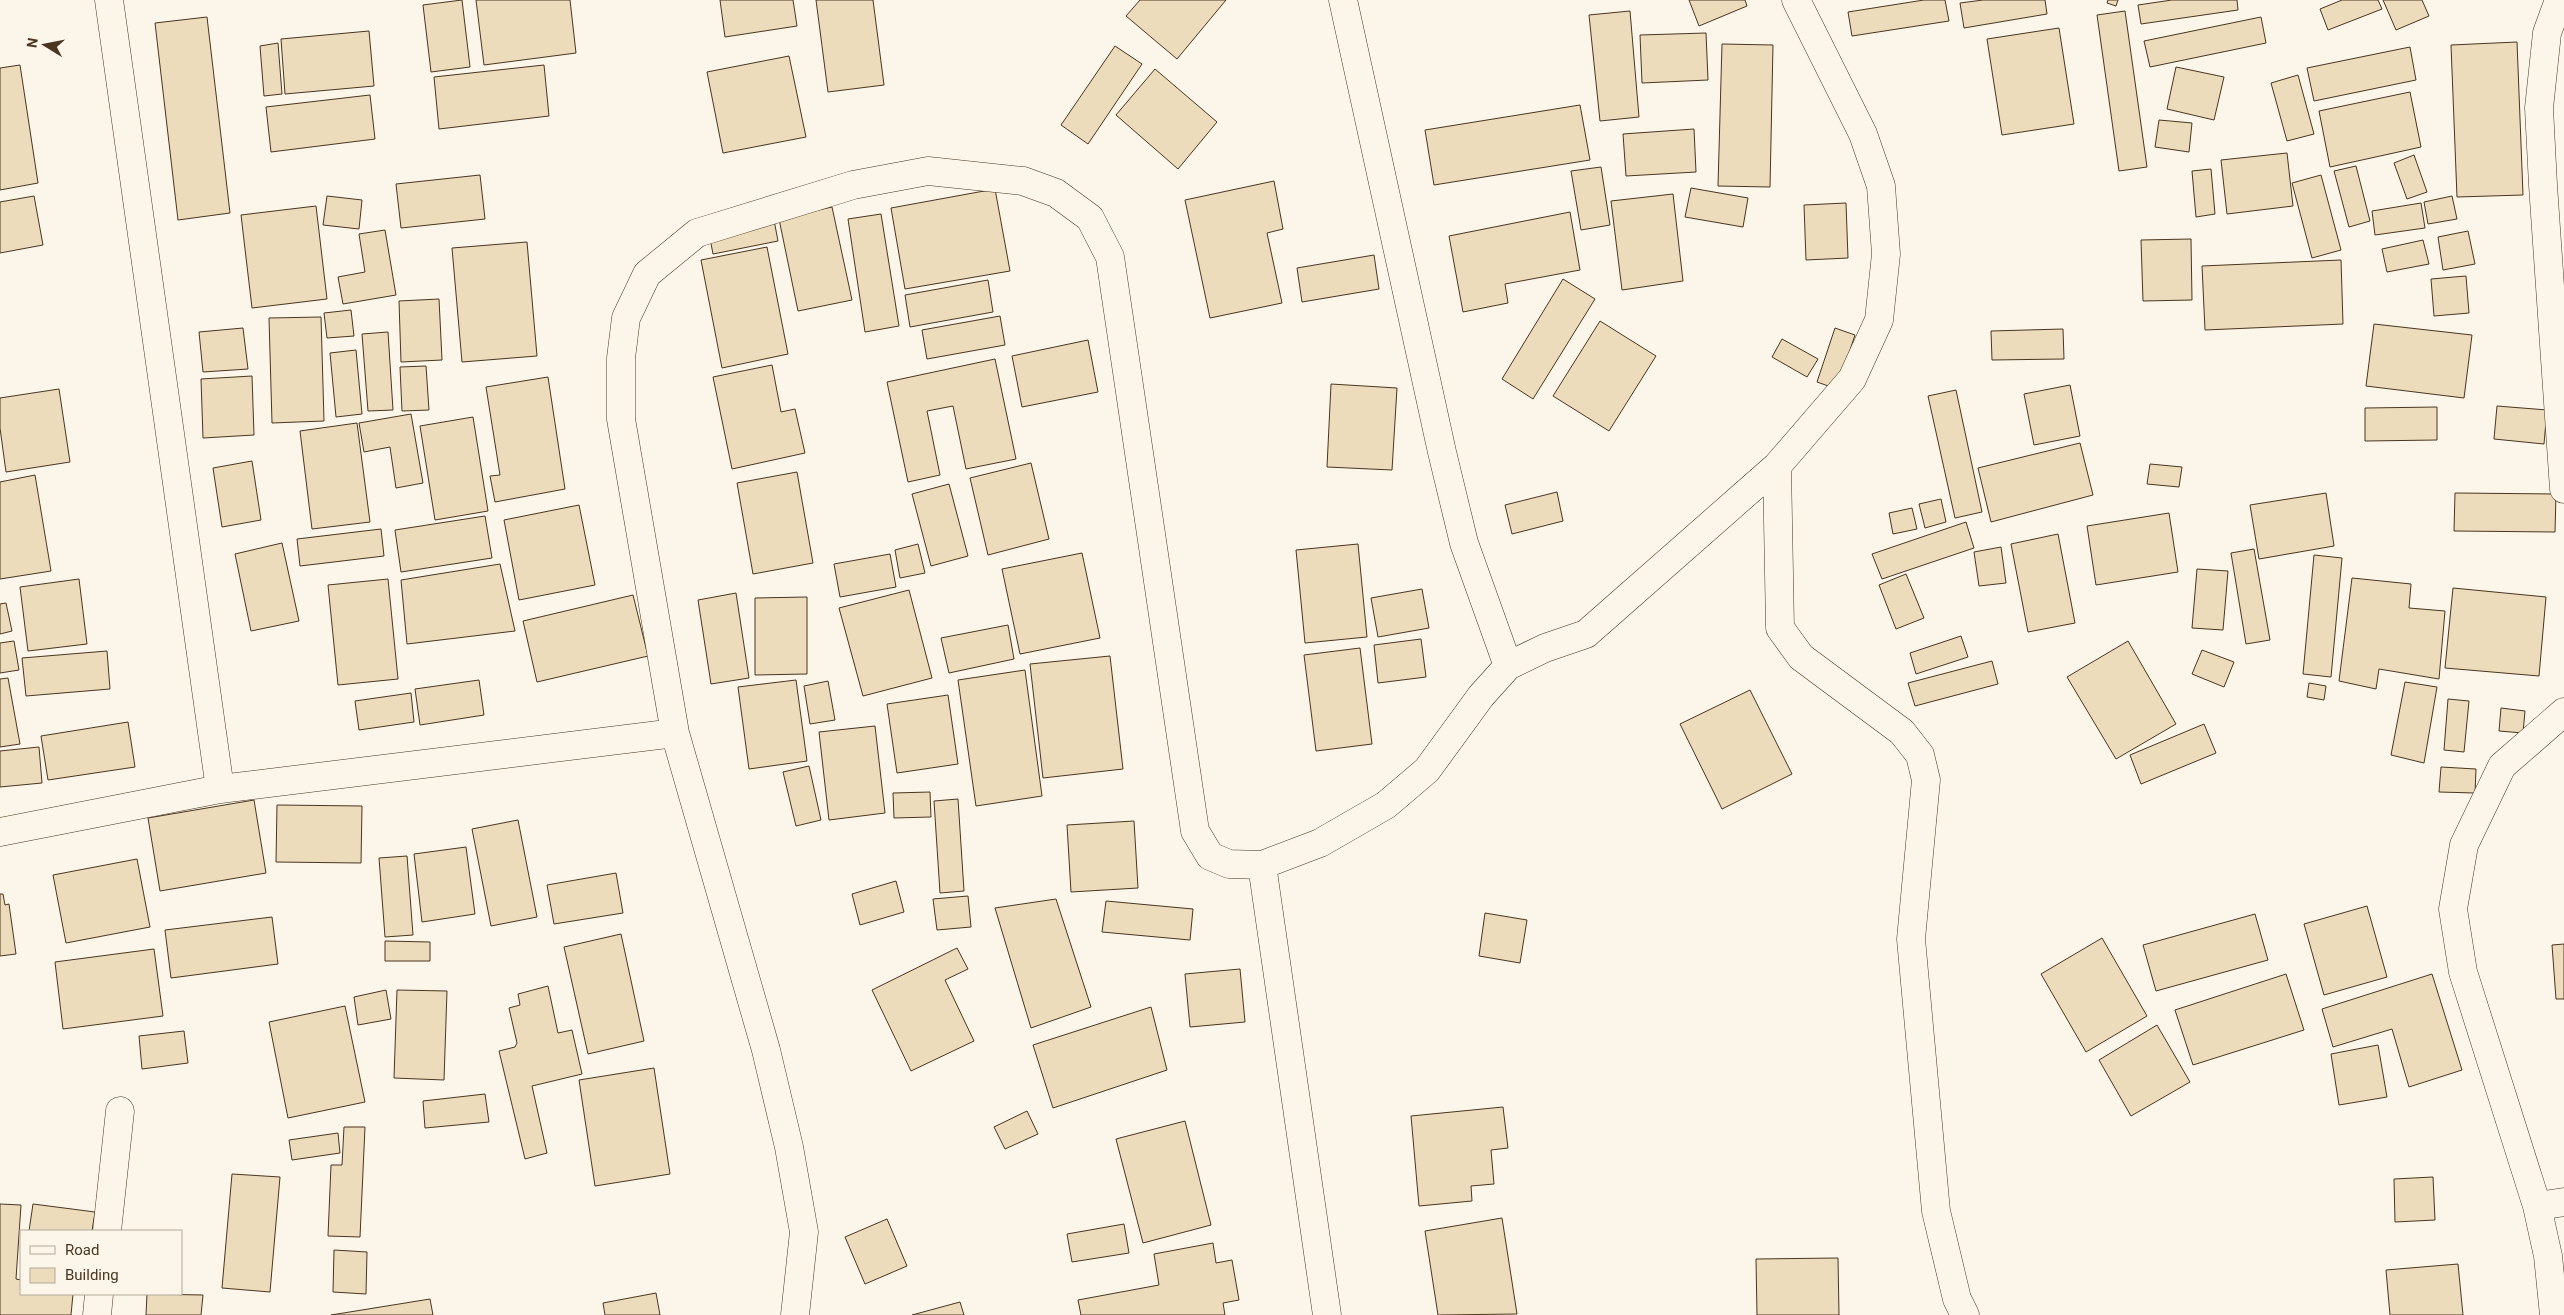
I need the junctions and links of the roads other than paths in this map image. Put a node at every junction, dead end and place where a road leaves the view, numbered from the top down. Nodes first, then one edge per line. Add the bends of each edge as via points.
1 (109, 0) edge
2 (1343, 0) edge
3 (1796, 0) edge
4 (2559, 0) edge
5 (1777, 466) junction
6 (2564, 489) edge
7 (1508, 666) junction
8 (2564, 712) edge
9 (674, 733) junction
10 (220, 789) junction
11 (0, 832) edge
12 (1262, 865) junction
13 (120, 1111) dead end
14 (2564, 1202) edge
15 (2537, 1206) junction
16 (107, 1230) edge
17 (100, 1295) edge
18 (97, 1315) edge
19 (794, 1315) edge
20 (1328, 1315) edge
21 (1965, 1315) edge
22 (2554, 1315) edge

1 - 10 street
2 - 7 street via 1464,543
3 - 5 street via 1863,134 1881,186 1886,254 1879,320 1852,379
4 - 6 street via 2547,33 2539,108
5 - 7 street via 1586,634
5 - 21 street via 1780,628 1801,656 1902,732 1920,755 1926,780 1911,939 1936,1212 1957,1299
7 - 12 street via 1481,696 1428,770 1386,805 1320,843
8 - 15 street via 2502,766 2464,845 2453,909 2463,972
9 - 10 street
9 - 12 street via 621,419 621,358 626,318 647,274 696,233 852,185 928,171 1023,181 1056,193 1090,218 1110,257 1195,831 1210,856 1229,864
9 - 19 street via 766,1050 789,1147 804,1232
10 - 11 street
12 - 20 street
13 - 16 street
14 - 15 street
15 - 22 street via 2548,1256
17 - 18 street

